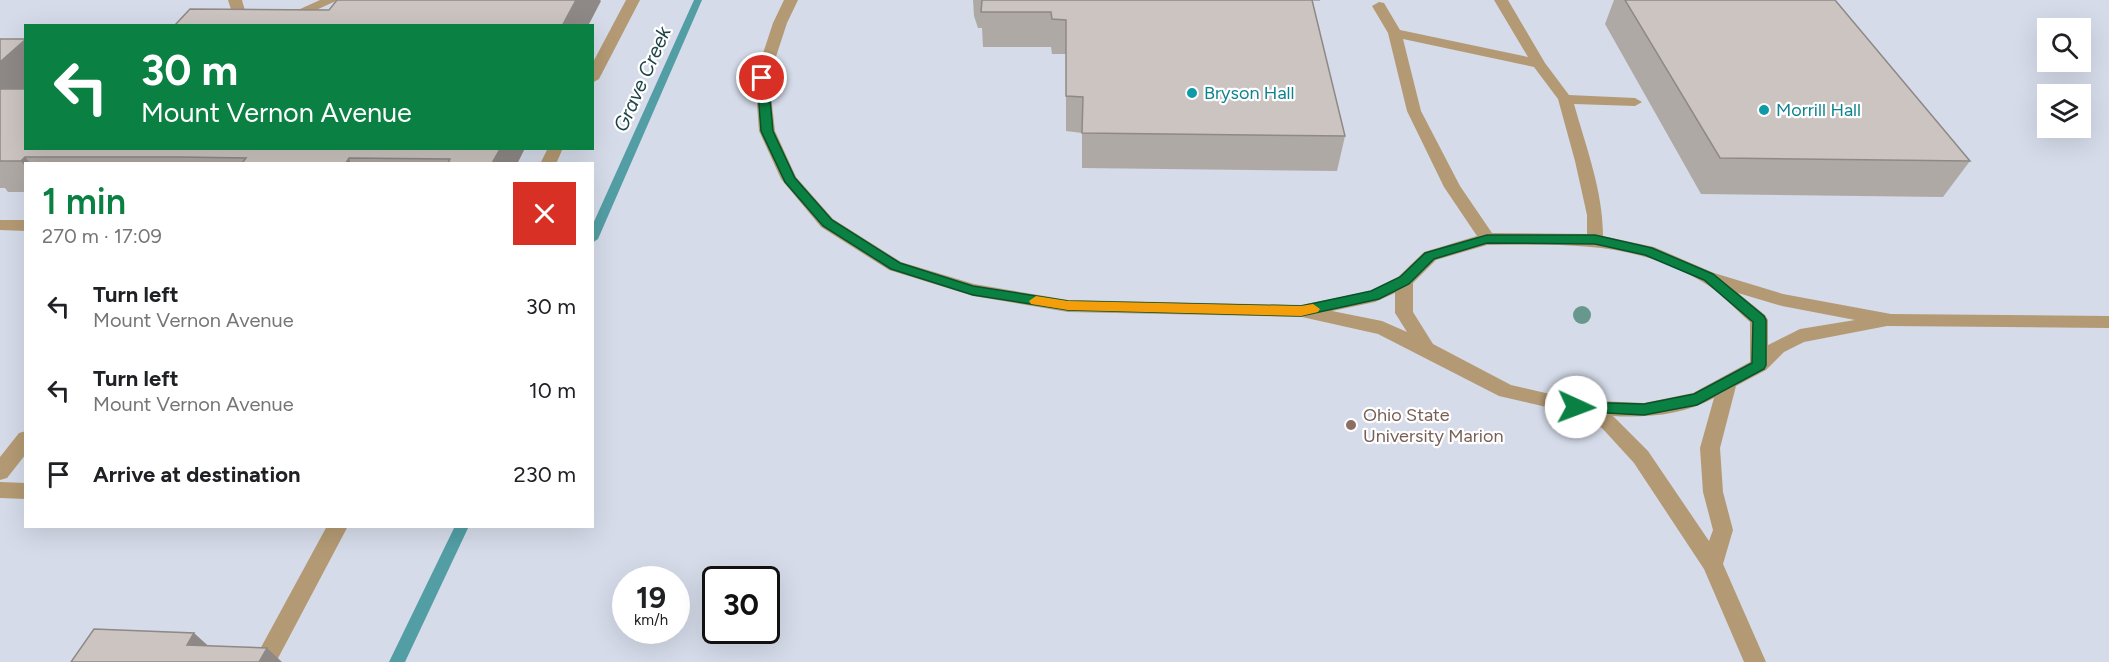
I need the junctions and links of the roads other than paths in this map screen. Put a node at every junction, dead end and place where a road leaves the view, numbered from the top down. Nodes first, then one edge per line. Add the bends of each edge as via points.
1 (235, 0) edge
2 (331, 0) edge
3 (633, 0) edge
4 (791, 0) edge
5 (1501, 0) edge
6 (1380, 6) dead end
7 (1395, 33) junction
8 (1539, 64) junction
9 (594, 75) edge
10 (1565, 99) junction
11 (1635, 102) dead end
12 (0, 225) edge
13 (24, 226) edge
14 (1487, 239) junction
15 (1595, 240) junction
16 (1708, 277) junction
17 (1404, 281) junction
18 (1301, 311) junction
19 (1891, 320) junction
20 (2109, 322) edge
21 (1427, 349) junction
22 (1759, 365) junction
23 (1728, 382) junction
24 (1576, 407) junction
25 (24, 442) edge
26 (0, 472) edge
27 (0, 490) edge
28 (24, 491) edge
29 (337, 528) edge
30 (1712, 564) junction
31 (264, 662) edge
32 (1755, 662) edge

1 - 2 street via 242,22 269,24
3 - 9 street
4 - 18 street via 762,78 767,131 789,179 828,223 895,266 973,290 1068,306
5 - 8 street
6 - 7 street
7 - 8 street
7 - 14 street via 1414,111 1452,187
8 - 10 street
10 - 11 street
10 - 15 street via 1595,215
12 - 13 street
14 - 15 street
14 - 17 street via 1430,256
15 - 16 street via 1648,251
16 - 19 street via 1782,300
16 - 22 street via 1760,320
17 - 18 street via 1375,296
17 - 21 street via 1404,313
18 - 21 street via 1382,328
19 - 20 street
19 - 22 street via 1800,336 1778,347
21 - 24 street via 1506,391
22 - 23 street
23 - 24 street via 1697,399 1644,410
23 - 30 street via 1710,448 1713,492 1723,530
24 - 30 street via 1609,423 1641,457
25 - 26 street
27 - 28 street
29 - 31 street
30 - 32 street

